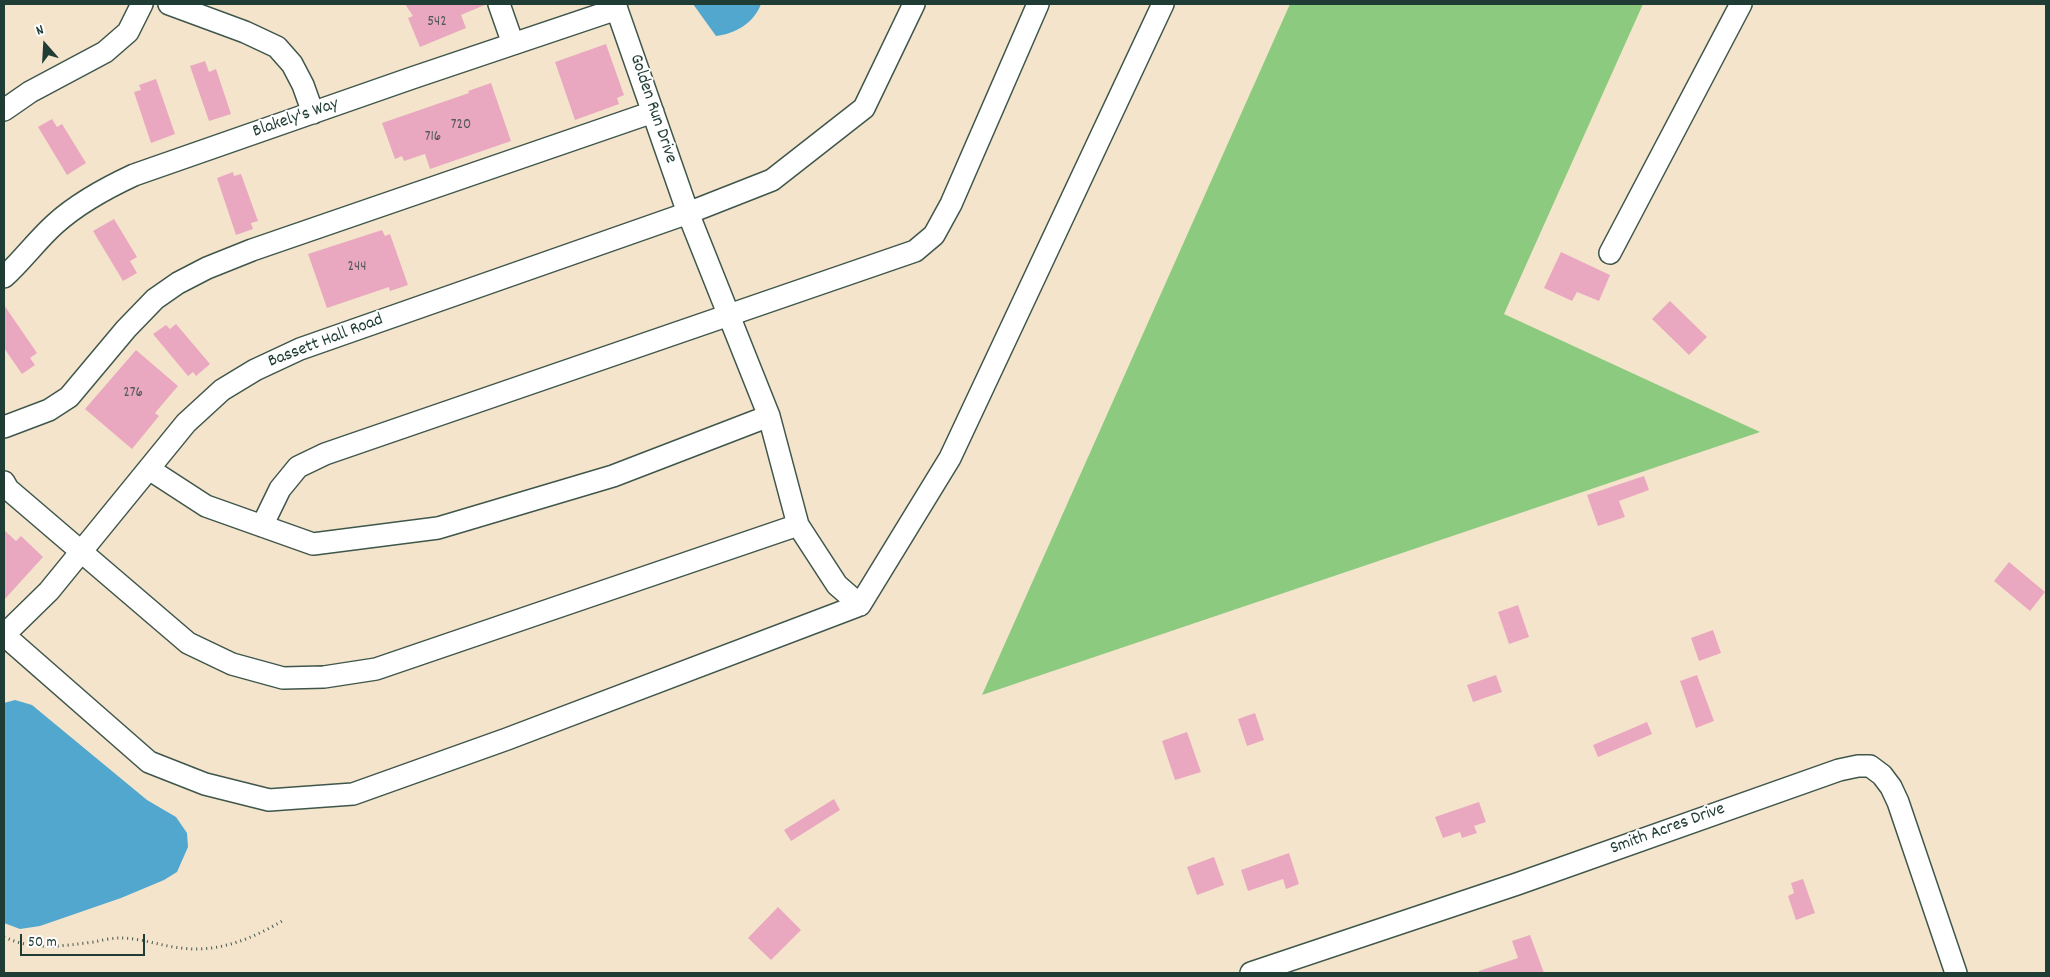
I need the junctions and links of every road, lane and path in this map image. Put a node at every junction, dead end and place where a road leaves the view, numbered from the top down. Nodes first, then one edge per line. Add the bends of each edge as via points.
1 (142, 4) edge
2 (169, 4) edge
3 (499, 4) edge
4 (914, 4) edge
5 (1038, 4) edge
6 (1741, 4) edge
7 (1158, 5) edge
8 (616, 6) edge
9 (513, 44) junction
10 (4, 110) edge
11 (653, 112) junction
12 (313, 114) junction
13 (688, 213) junction
14 (1610, 253) dead end
15 (4, 277) edge
16 (729, 316) junction
17 (769, 416) junction
18 (4, 427) edge
19 (149, 469) junction
20 (4, 482) edge
21 (798, 525) junction
22 (262, 526) junction
23 (80, 552) junction
24 (860, 605) junction
25 (4, 635) edge
26 (282, 921) dead end
27 (4, 937) edge
28 (1252, 973) edge
29 (1956, 973) edge

1 - 10 street via 128,32 105,52 30,92
2 - 12 street via 277,47 292,64
3 - 9 street
4 - 13 street, Bassett Hall Road via 864,108 772,180
5 - 16 street via 951,204 934,235 915,251
6 - 14 street
7 - 24 street via 950,458
8 - 9 street, Blakely's Way
8 - 11 street, Golden Run Drive
9 - 12 street, Blakely's Way
11 - 13 street, Golden Run Drive
11 - 18 street via 207,268 155,299 68,397 49,410
12 - 15 street, Blakely's Way via 134,175 96,194 55,224
13 - 16 street, Golden Run Drive
13 - 19 street, Bassett Hall Road via 300,349 255,370 222,390 186,424
16 - 17 street, Golden Run Drive
16 - 22 street via 325,454 298,467 280,489
17 - 21 street, Golden Run Drive
17 - 22 street via 613,476 438,528 313,544
19 - 22 street via 206,506
19 - 23 street, Bassett Hall Road
20 - 23 street
21 - 23 street via 376,669 324,677 283,678 232,664 188,643
21 - 24 street, Golden Run Drive via 837,585
23 - 25 street, Bassett Hall Road via 50,591
24 - 25 street via 353,794 269,800 205,784 149,762
26 - 27 path via 252,938 197,949 119,938 43,948
28 - 29 street, Smith Acres Drive via 1517,884 1785,788 1858,766 1870,766 1891,787

